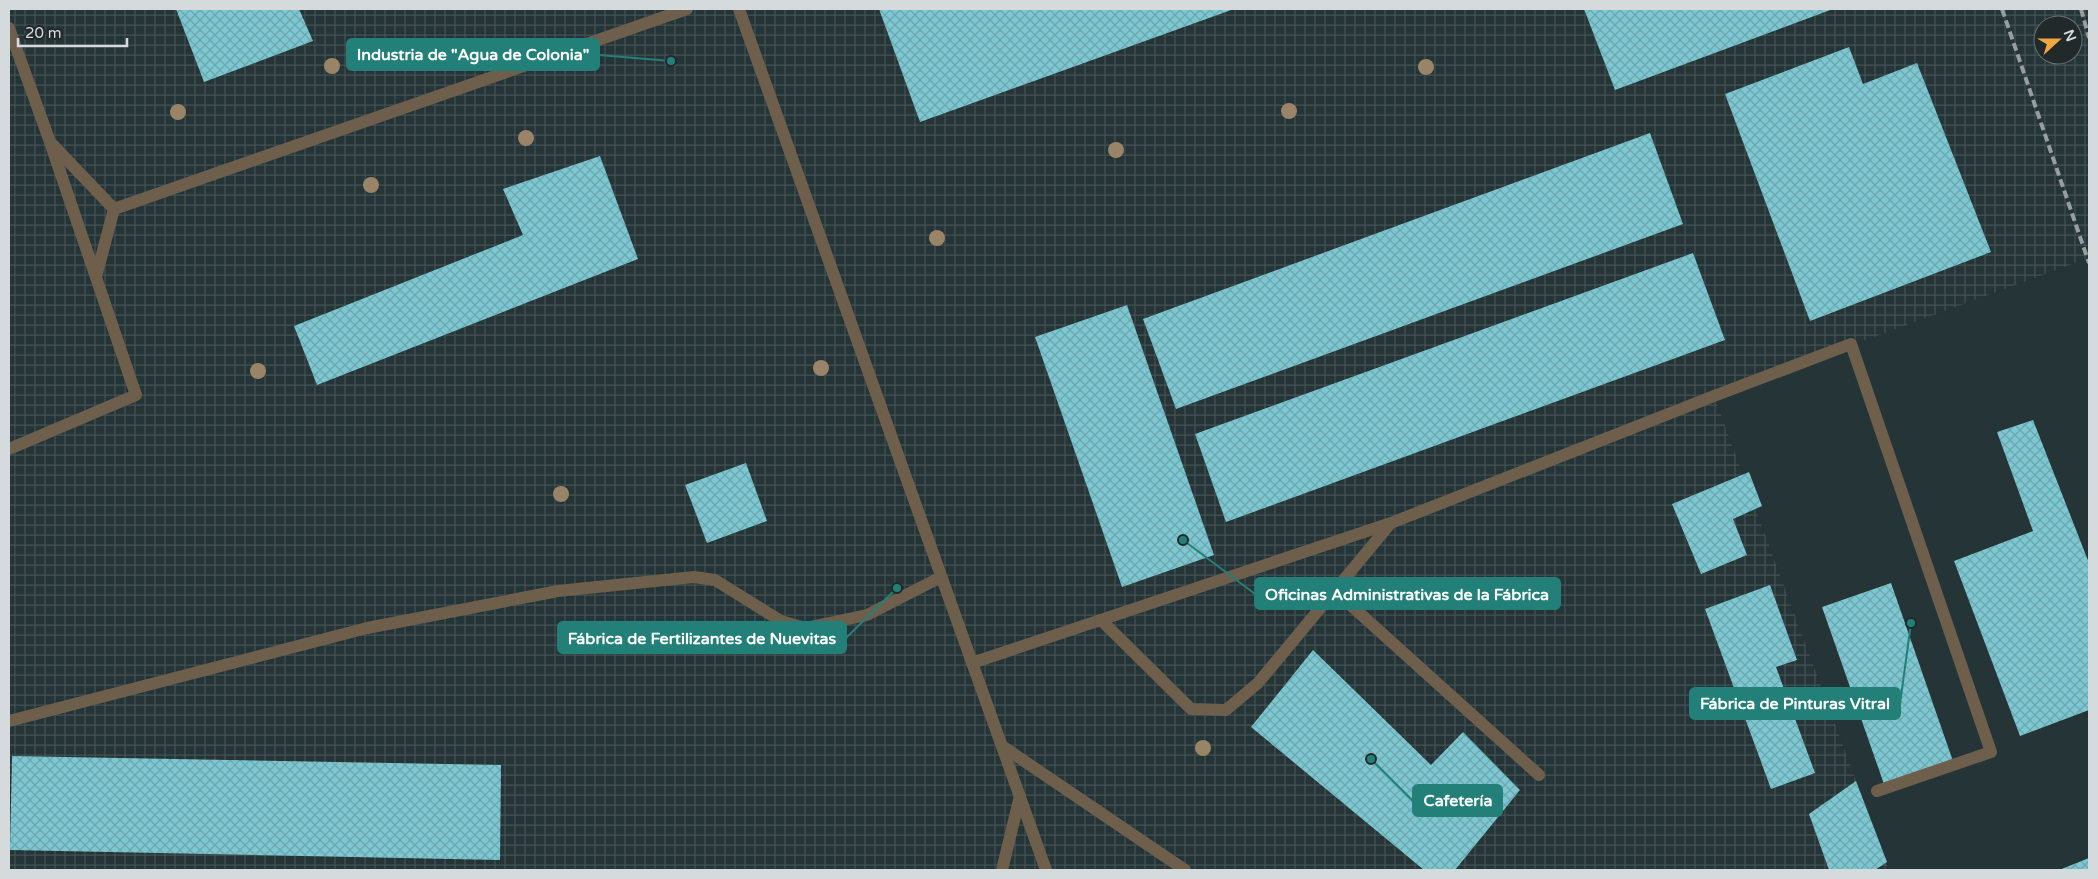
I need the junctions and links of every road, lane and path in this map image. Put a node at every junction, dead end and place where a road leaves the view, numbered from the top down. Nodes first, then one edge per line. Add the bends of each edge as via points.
1 (687, 9) edge
2 (740, 9) edge
3 (9, 28) edge
4 (50, 142) junction
5 (114, 209) junction
6 (96, 277) junction
7 (9, 449) edge
8 (1391, 523) junction
9 (941, 577) junction
10 (1334, 591) junction
11 (1101, 620) junction
12 (972, 663) junction
13 (9, 721) edge
14 (1002, 746) junction
15 (1539, 775) dead end
16 (1877, 791) dead end
17 (1020, 796) junction
18 (1002, 870) edge
19 (1046, 870) edge
20 (1185, 870) edge

1 - 5 lane
2 - 9 lane
3 - 4 lane
4 - 5 lane
4 - 6 lane
5 - 6 lane
6 - 7 lane via 136,395
8 - 10 lane
8 - 11 lane
8 - 16 lane via 1852,344 1991,752
9 - 12 lane
9 - 13 lane via 867,615 805,628 781,621 715,580 694,577 558,591 367,628
10 - 11 lane via 1258,684 1226,710 1191,708
10 - 15 lane
11 - 12 lane
12 - 14 lane
14 - 17 lane
14 - 20 lane
17 - 18 lane
17 - 19 lane

